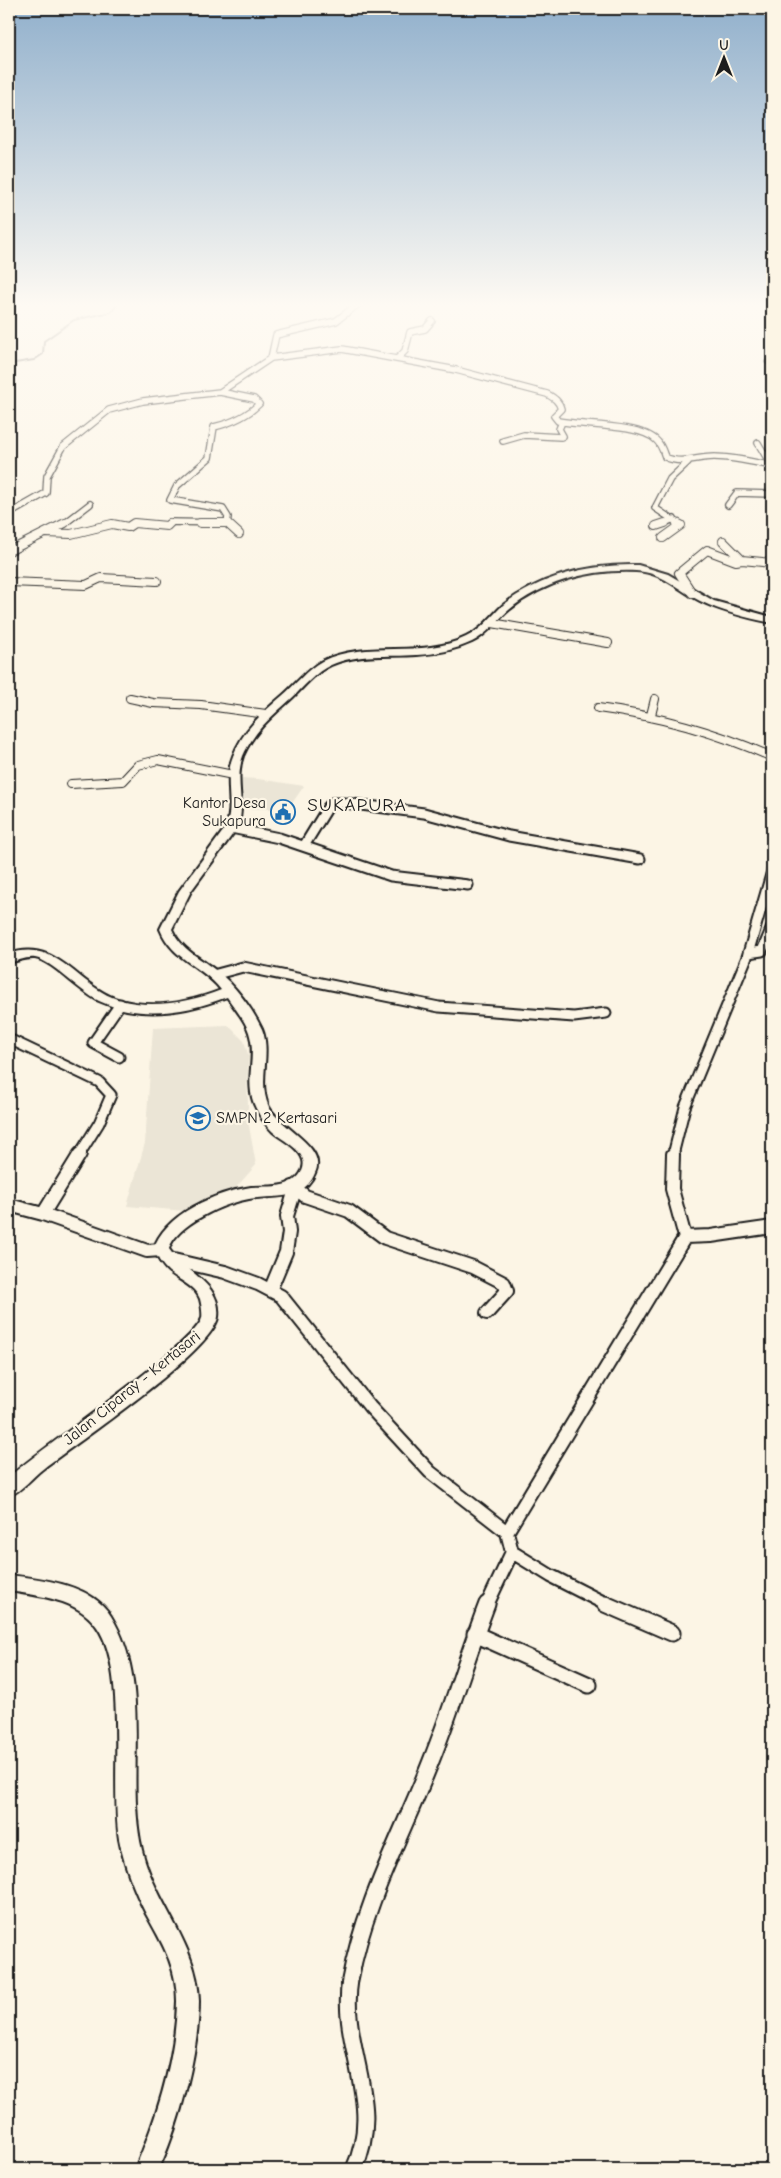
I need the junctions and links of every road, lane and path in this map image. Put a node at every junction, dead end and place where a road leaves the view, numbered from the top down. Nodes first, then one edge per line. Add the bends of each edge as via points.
1 (123, 407) edge
2 (256, 407) edge
3 (560, 407) edge
4 (562, 422) junction
5 (504, 441) dead end
6 (758, 443) dead end
7 (688, 462) junction
8 (772, 465) edge
9 (772, 494) edge
10 (90, 504) dead end
11 (728, 505) dead end
12 (9, 514) edge
13 (674, 519) junction
14 (227, 523) junction
15 (656, 526) dead end
16 (46, 533) junction
17 (239, 534) dead end
18 (663, 538) dead end
19 (723, 541) dead end
20 (9, 551) edge
21 (742, 560) junction
22 (772, 563) edge
23 (9, 582) edge
24 (157, 582) dead end
25 (692, 593) junction
26 (772, 620) edge
27 (492, 623) junction
28 (608, 643) dead end
29 (130, 698) dead end
30 (655, 699) dead end
31 (598, 708) dead end
32 (266, 714) junction
33 (651, 715) junction
34 (772, 757) edge
35 (233, 775) junction
36 (71, 784) dead end
37 (232, 828) junction
38 (304, 846) junction
39 (640, 859) dead end
40 (772, 872) edge
41 (468, 885) dead end
42 (772, 927) edge
43 (748, 953) junction
44 (9, 959) edge
45 (213, 975) junction
46 (229, 992) junction
47 (120, 1004) junction
48 (606, 1013) dead end
49 (9, 1038) edge
50 (119, 1057) dead end
51 (294, 1187) junction
52 (9, 1204) edge
53 (43, 1214) junction
54 (772, 1227) edge
55 (685, 1237) junction
56 (163, 1254) junction
57 (271, 1288) junction
58 (487, 1313) dead end
59 (9, 1488) edge
60 (507, 1532) junction
61 (512, 1552) junction
62 (9, 1583) edge
63 (672, 1633) dead end
64 (475, 1634) junction
65 (589, 1685) dead end
66 (147, 2169) edge
67 (354, 2169) edge

1 - 12 street via 109,410 63,447 47,476 46,493
2 - 14 street via 231,423 214,427 209,458 177,486 170,500 223,509 228,517
3 - 4 street via 554,418
4 - 5 street via 561,437 524,435
4 - 7 street via 620,428 650,436 658,440 665,457
6 - 8 street
7 - 8 street via 714,457
7 - 13 street via 670,479 655,508
9 - 11 street via 736,493
10 - 16 street
13 - 15 street
13 - 18 street via 681,525
14 - 16 street via 170,522 167,526 134,523 128,527 112,524 71,534
14 - 17 street
16 - 20 street
19 - 21 street
21 - 22 street
21 - 25 street via 707,550 679,573
23 - 24 street via 86,585 101,578
25 - 26 main road via 717,605
25 - 27 main road via 666,574 649,569 585,572 568,575 532,591 505,609
27 - 28 street
27 - 32 main road via 479,635 446,649 415,654 353,656 327,663 300,682
29 - 32 street
30 - 33 street
31 - 33 street
32 - 35 main road via 254,728
33 - 34 street
35 - 36 street via 158,760 138,765 123,781
35 - 37 main road via 236,808
37 - 38 street
37 - 45 main road via 180,898 166,929 170,942 180,952
38 - 39 street via 328,807 332,803 345,803 424,813 510,836
38 - 41 street via 392,876
40 - 43 street
42 - 43 street via 762,951
43 - 55 street via 711,1036 674,1147 671,1183
44 - 47 main road via 27,954 40,955 85,987
45 - 46 main road
45 - 48 street via 243,966 439,1007 574,1017
46 - 47 main road via 179,1006
46 - 51 main road via 254,1027 257,1037 257,1087 262,1106 278,1128 308,1153 309,1172
47 - 50 street via 93,1043
49 - 53 street via 99,1082 111,1095 95,1130
51 - 56 main road via 248,1193 206,1210 176,1227 166,1237
51 - 57 street via 287,1216 286,1252
51 - 58 street via 305,1196 349,1211 385,1238 473,1268 504,1283 507,1292
52 - 53 street
53 - 56 street via 147,1252
54 - 55 street
55 - 60 street
56 - 57 street
56 - 59 main road, Jalan Ciparay - Kertasari via 207,1296 210,1317 205,1327 185,1349 134,1391
57 - 60 street via 281,1296 370,1407 430,1472
60 - 61 street
61 - 63 street via 595,1601
61 - 64 street via 497,1579
62 - 66 main road via 70,1596 103,1620 116,1648 124,1705 126,1804 131,1850 145,1890 174,1944 187,1981 183,2047 162,2131
64 - 65 street
64 - 67 street via 431,1759 368,1918 350,1979 347,2000 366,2122 366,2144 362,2159

